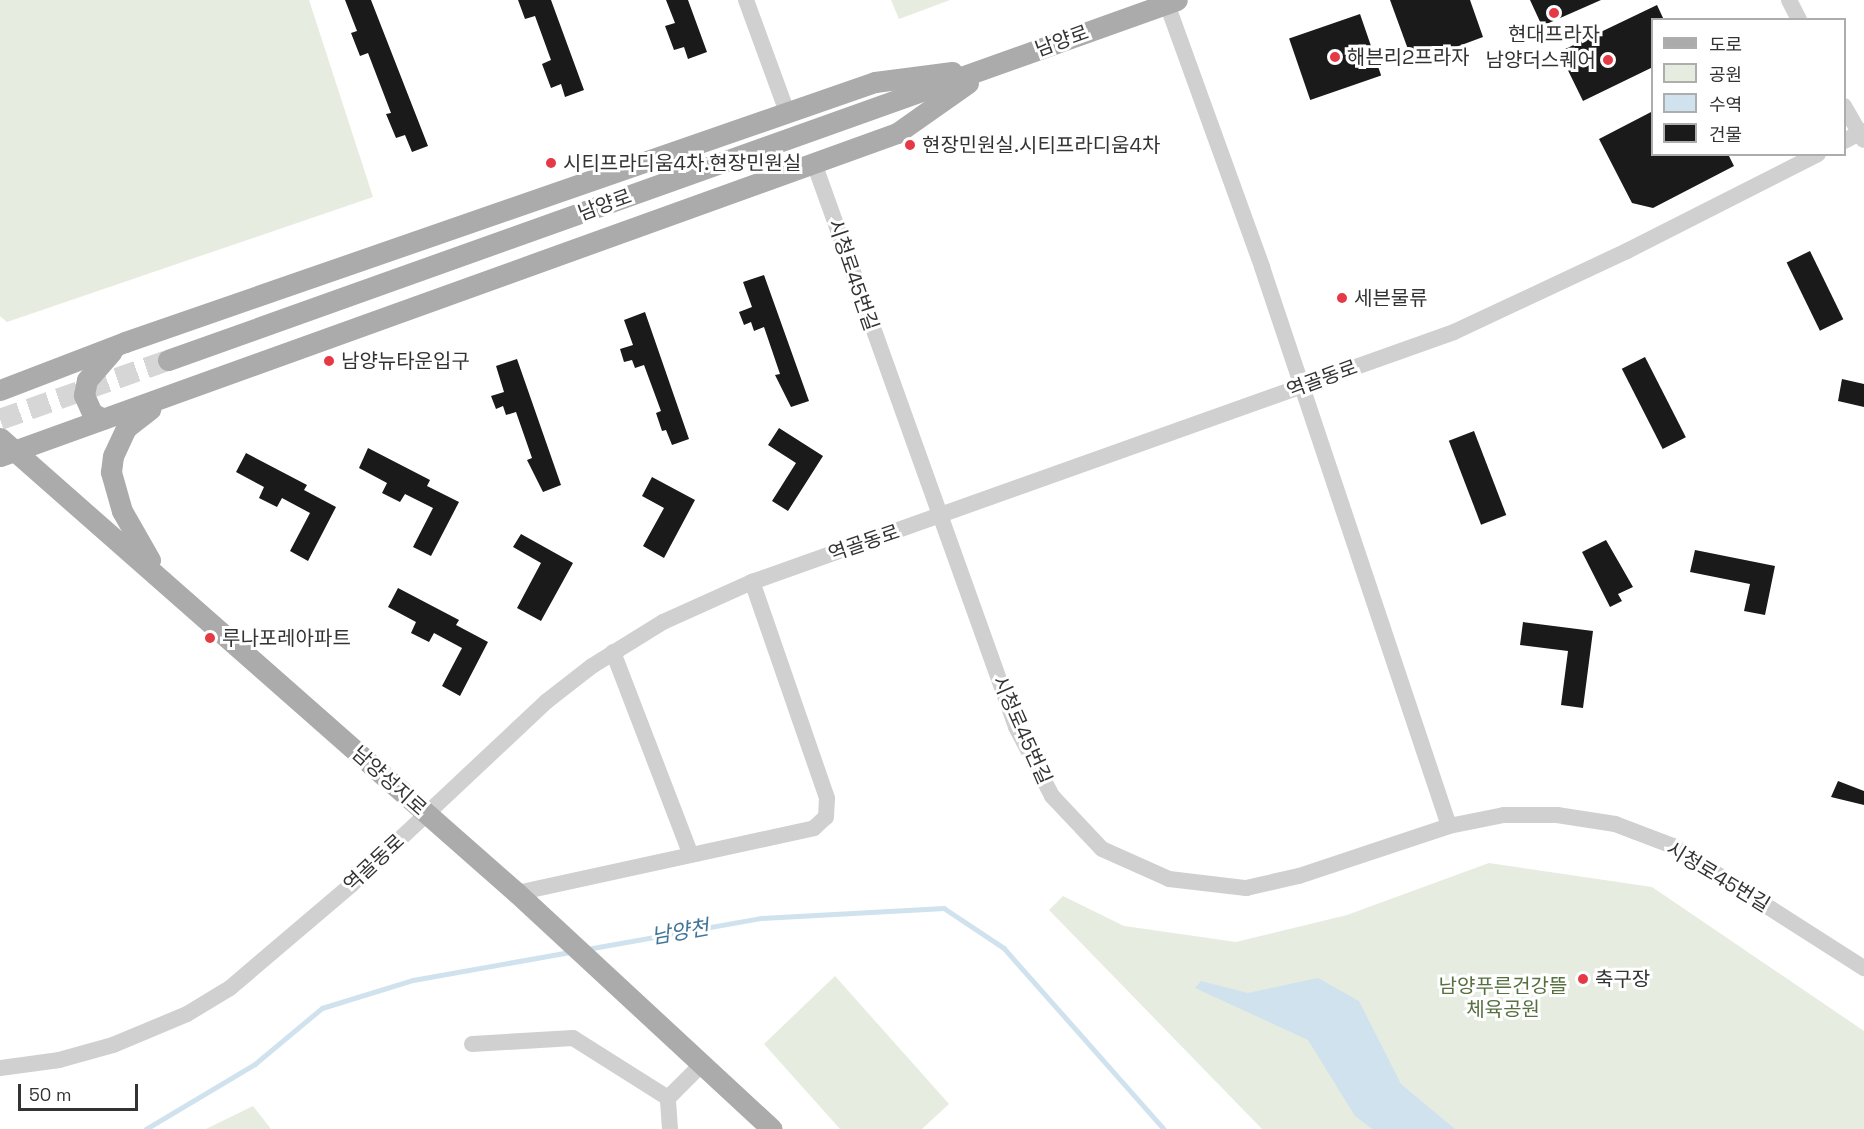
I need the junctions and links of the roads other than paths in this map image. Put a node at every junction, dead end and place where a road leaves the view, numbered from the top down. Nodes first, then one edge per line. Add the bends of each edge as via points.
1 (747, 0) edge
2 (1790, 0) edge
3 (1172, 2) edge
4 (1798, 18) edge
5 (991, 67) junction
6 (1846, 107) edge
7 (787, 112) junction
8 (1858, 136) edge
9 (1814, 156) edge
10 (814, 163) junction
11 (125, 342) junction
12 (168, 360) tunnel mouth
13 (1302, 386) junction
14 (0, 390) edge
15 (169, 397) junction
16 (103, 419) junction
17 (5, 448) edge
18 (939, 517) junction
19 (158, 574) junction
20 (752, 582) junction
21 (613, 652) junction
22 (427, 815) junction
23 (1449, 826) junction
24 (691, 855) junction
25 (517, 893) junction
26 (1864, 968) edge
27 (472, 1044) dead end
28 (703, 1064) junction
29 (0, 1068) edge
30 (668, 1098) junction
31 (670, 1129) edge
32 (772, 1129) edge

1 - 7 street
2 - 4 street
3 - 5 main road, 남양로
3 - 13 street
5 - 7 main road via 875,82
5 - 10 main road via 897,133
5 - 12 main road, 남양로
6 - 8 street
7 - 11 main road
9 - 13 street, 역골동로 via 1627,251 1463,328
10 - 15 main road
10 - 18 street, 시청로45번길
11 - 14 main road
11 - 16 main road via 102,358 87,380 86,405
13 - 18 street, 역골동로
13 - 23 street
15 - 16 main road
15 - 19 main road via 126,428 112,456 111,472 122,512
16 - 17 main road
17 - 19 main road, 남양성지로
18 - 20 street, 역골동로
18 - 23 street, 시청로45번길 via 1016,727 1052,796 1102,849 1169,879 1245,888 1299,876
19 - 22 main road, 남양성지로
20 - 21 street, 역골동로 via 680,613
20 - 24 street via 827,798 826,817 814,828
21 - 22 street, 역골동로 via 547,701
21 - 24 street
22 - 25 main road, 남양성지로
22 - 29 street, 역골동로 via 270,957 210,1002 113,1046 59,1060
23 - 26 street, 시청로45번길 via 1504,815 1557,815 1615,824 1673,846
24 - 25 street
25 - 28 main road, 남양성지로
27 - 30 street via 573,1038
28 - 30 street
28 - 32 main road, 남양성지로
30 - 31 street

